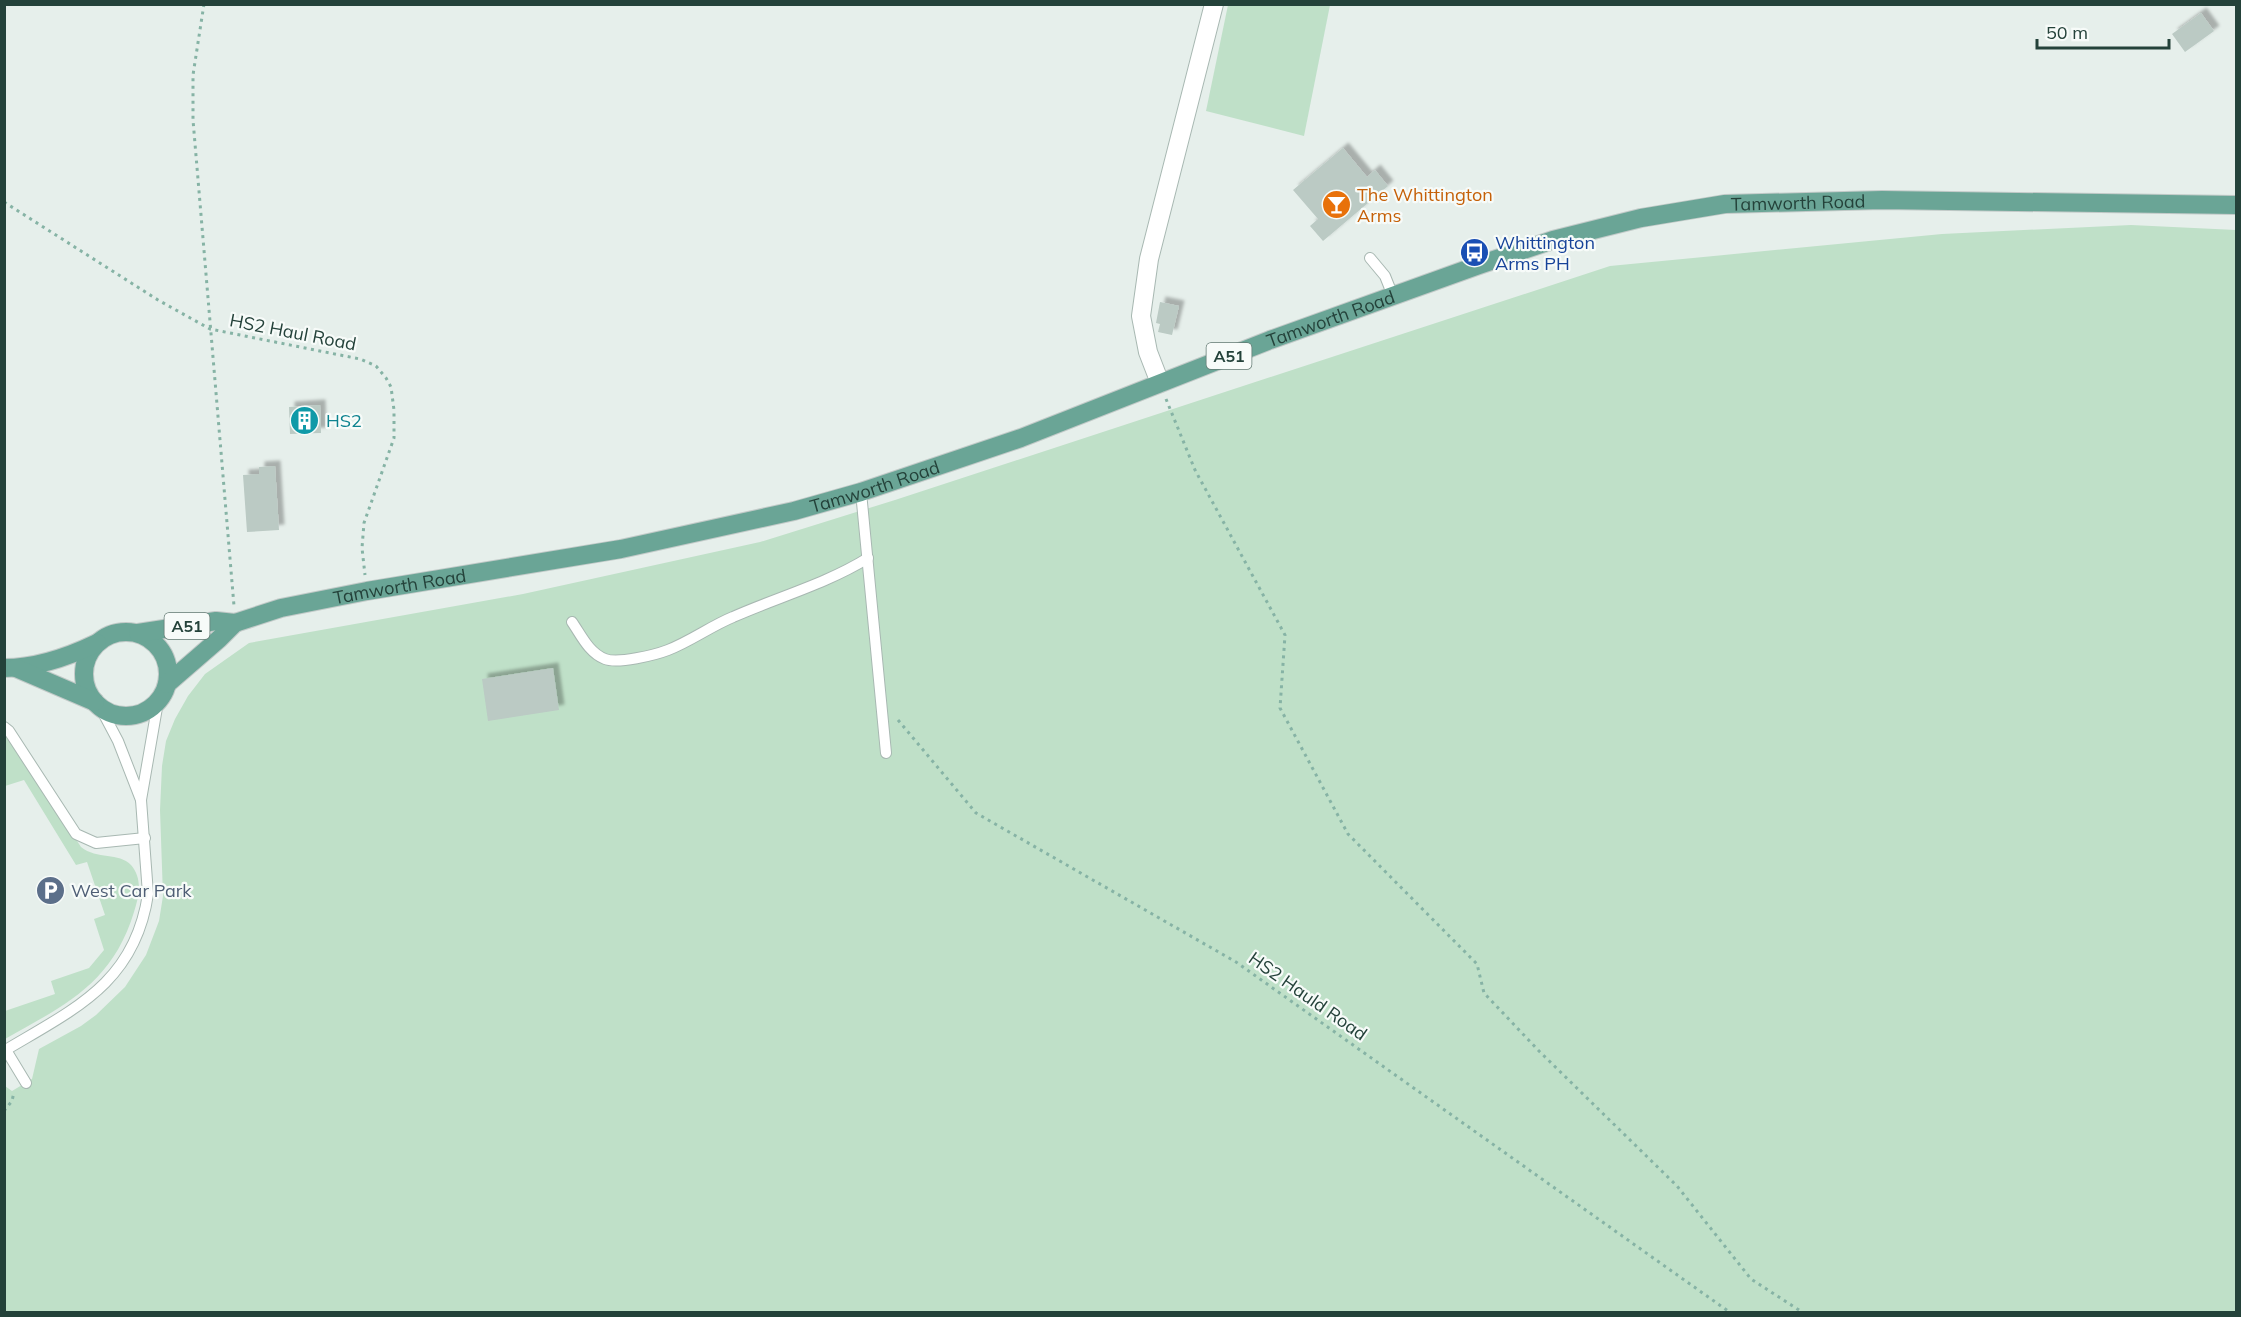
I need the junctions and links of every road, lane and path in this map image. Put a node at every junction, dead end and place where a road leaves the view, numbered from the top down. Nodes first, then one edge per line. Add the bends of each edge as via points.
1 (204, 4) edge
2 (1214, 4) edge
3 (4, 202) edge
4 (2236, 205) edge
5 (1370, 258) dead end
6 (1392, 296) junction
7 (210, 329) junction
8 (1160, 383) junction
9 (861, 492) junction
10 (868, 558) junction
11 (367, 591) junction
12 (572, 622) dead end
13 (235, 623) junction
14 (138, 633) junction
15 (98, 642) junction
16 (10, 668) edge
17 (167, 684) junction
18 (881, 700) junction
19 (158, 702) junction
20 (98, 705) junction
21 (4, 727) edge
22 (886, 753) dead end
23 (141, 800) junction
24 (144, 838) junction
25 (5, 1050) edge
26 (26, 1083) dead end
27 (15, 1089) dead end
28 (4, 1111) edge
29 (1728, 1311) edge
30 (1802, 1312) edge

1 - 7 path via 193,75 193,120
2 - 8 street via 1145,281 1141,315 1148,352
3 - 7 path, HS2 Haul Road
4 - 6 main road, Tamworth Road / A51 via 1882,200 1725,204 1641,218 1553,240
5 - 6 lane via 1385,276
6 - 8 main road, Tamworth Road / A51
7 - 11 path, HS2 Haul Road via 360,359 376,366 386,378 391,387 394,438 364,523 362,548
7 - 13 path
8 - 9 main road, Tamworth Road / A51 via 1021,438
8 - 30 path via 1195,470 1285,635 1280,708 1348,834 1477,964 1484,993 1677,1186 1751,1279
9 - 10 lane
9 - 11 main road, Tamworth Road / A51 via 794,511 621,549
10 - 12 lane via 831,578 649,655 605,660 587,645
10 - 18 lane
11 - 13 main road, Tamworth Road / A51 via 282,608
13 - 14 main road, Tamworth Road / A51 via 216,621
13 - 17 main road, Tamworth Road / A51
14 - 15 main road via 113,633
14 - 17 main road via 161,649 168,666
15 - 16 main road via 77,653
15 - 20 main road via 88,656 84,672 87,688
16 - 20 main road
17 - 19 main road
18 - 22 lane
18 - 29 path, HS2 Hauld Road via 976,813 1236,962
19 - 20 main road via 130,716 109,712
19 - 23 lane
20 - 23 lane via 118,741
21 - 24 lane via 76,834 96,843
23 - 24 lane
24 - 25 lane via 146,908 120,966 87,1000
25 - 26 lane
27 - 28 path

